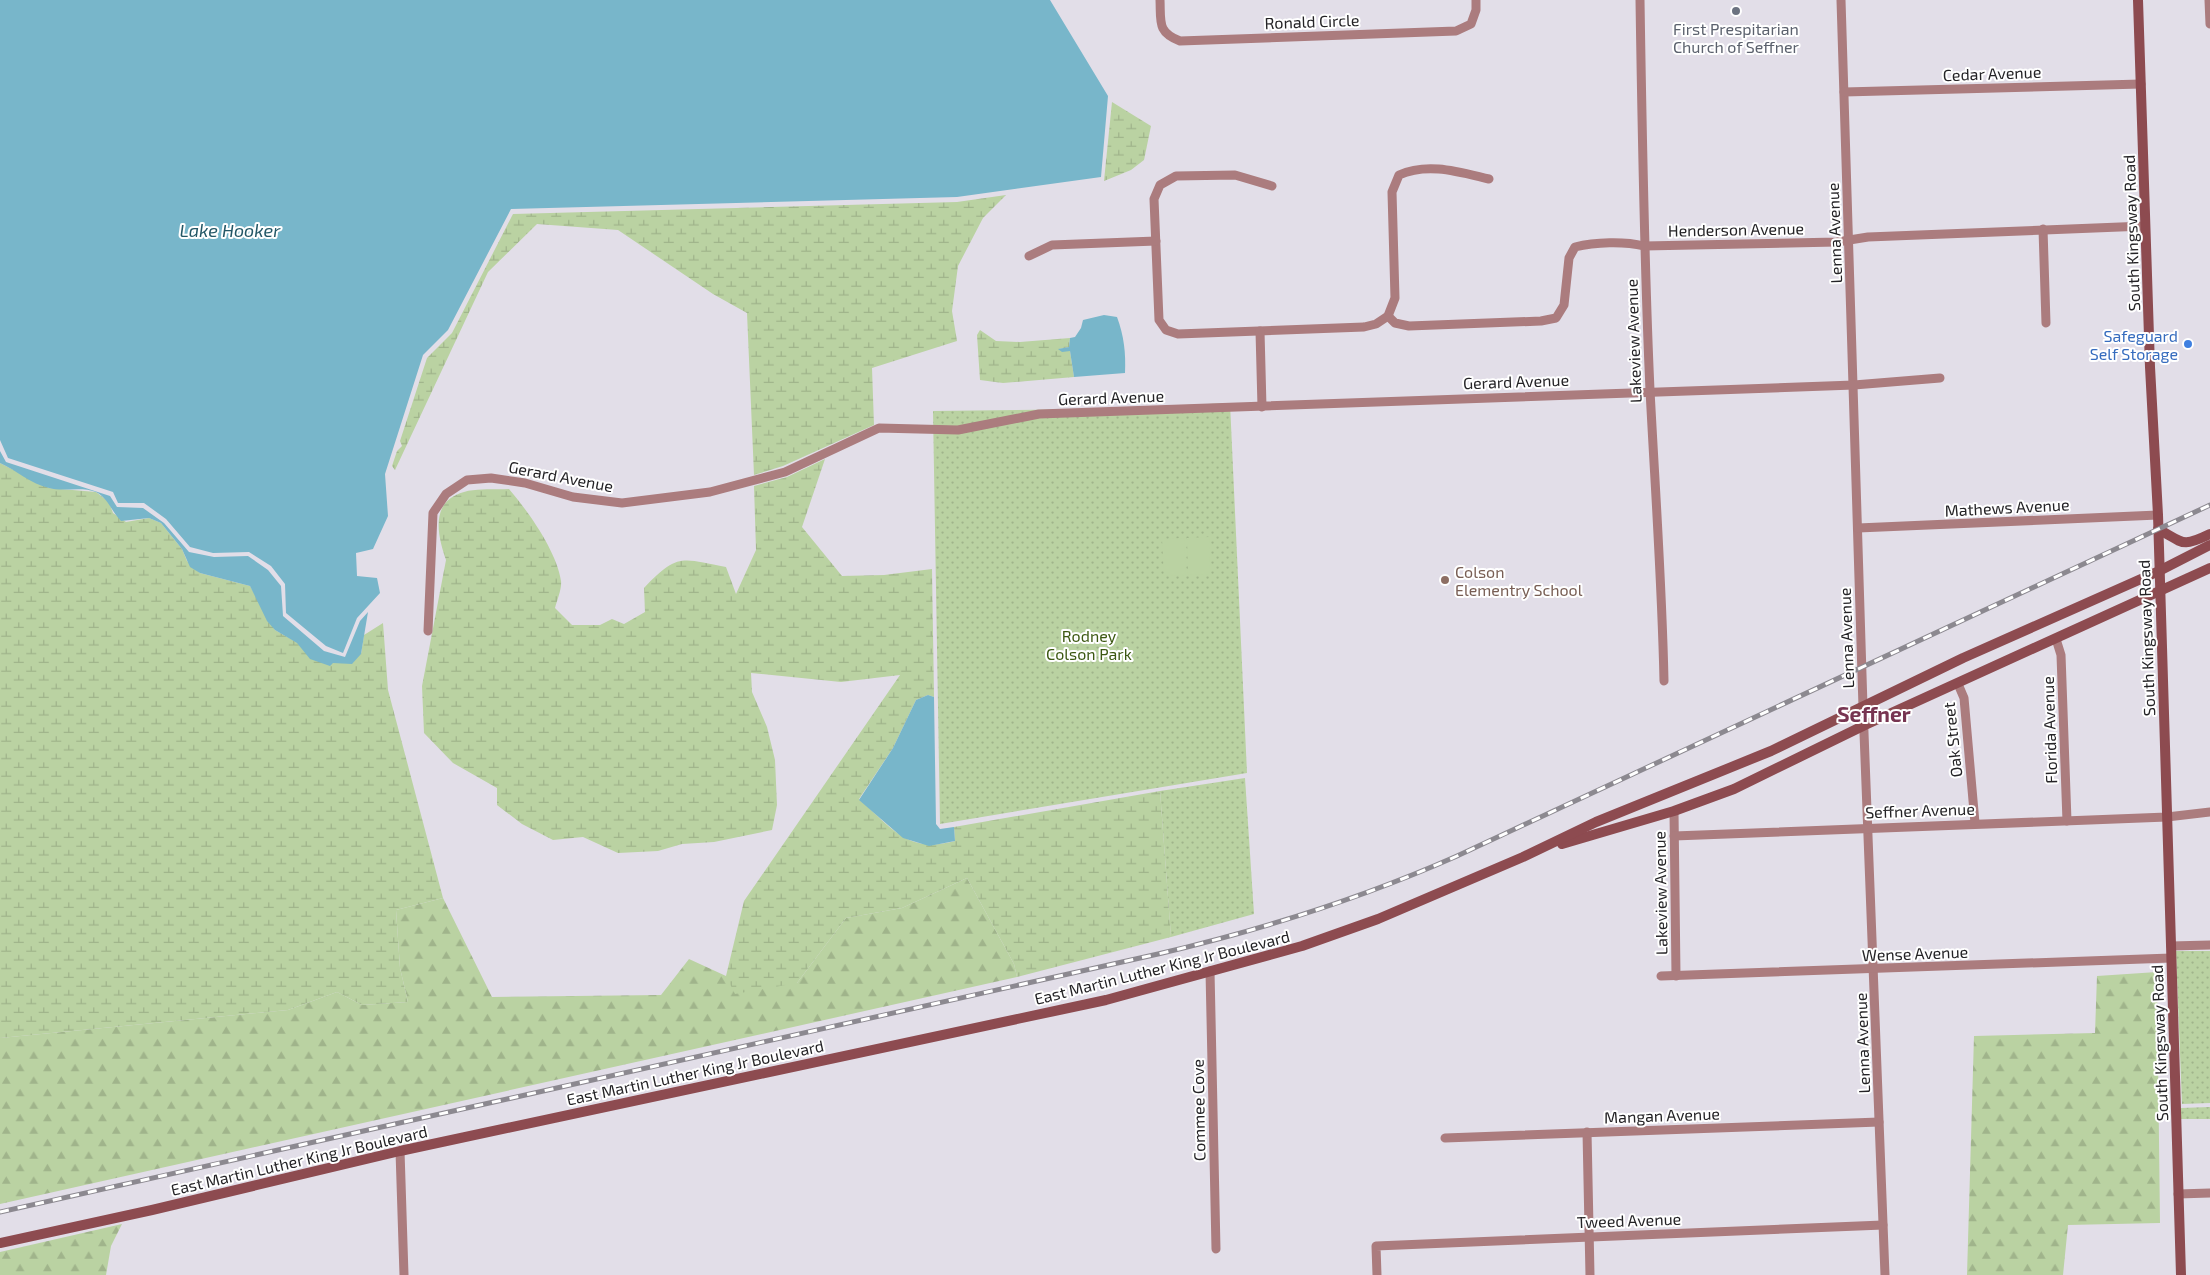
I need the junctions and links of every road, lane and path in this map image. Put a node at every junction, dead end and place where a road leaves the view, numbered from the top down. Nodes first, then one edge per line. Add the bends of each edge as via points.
1 (1160, 0) edge
2 (1476, 0) edge
3 (1640, 0) edge
4 (1841, 0) edge
5 (2138, 0) edge
6 (2209, 0) edge
7 (2210, 24) edge
8 (2141, 84) junction
9 (1844, 92) junction
10 (1489, 179) dead end
11 (1272, 186) dead end
12 (2146, 226) junction
13 (2043, 229) junction
14 (1849, 240) junction
15 (1156, 241) junction
16 (1644, 246) junction
17 (1029, 256) dead end
18 (1388, 316) junction
19 (2046, 323) dead end
20 (1260, 331) junction
21 (1940, 378) dead end
22 (1854, 385) junction
23 (1650, 391) junction
24 (1262, 407) junction
25 (2158, 515) junction
26 (1858, 528) junction
27 (2158, 529) junction
28 (2210, 534) edge
29 (2210, 545) edge
30 (2210, 568) edge
31 (2159, 572) junction
32 (2159, 591) junction
33 (428, 631) dead end
34 (2056, 639) junction
35 (1664, 681) dead end
36 (1958, 684) junction
37 (1863, 707) junction
38 (1865, 725) junction
39 (1674, 811) junction
40 (2210, 812) edge
41 (2167, 817) junction
42 (2067, 821) junction
43 (1974, 823) junction
44 (1867, 827) junction
45 (1674, 836) junction
46 (1523, 857) junction
47 (2210, 945) edge
48 (2171, 946) junction
49 (2171, 958) junction
50 (1874, 970) junction
51 (1210, 971) junction
52 (1660, 976) dead end
53 (1676, 976) junction
54 (1879, 1122) junction
55 (1587, 1132) junction
56 (1445, 1138) dead end
57 (400, 1151) junction
58 (2210, 1193) edge
59 (2178, 1194) junction
60 (1883, 1225) junction
61 (1588, 1236) junction
62 (0, 1243) edge
63 (1216, 1249) dead end
64 (404, 1275) edge
65 (1377, 1275) edge
66 (1590, 1275) edge
67 (1885, 1275) edge
68 (2182, 1275) edge

1 - 2 street, Ronald Circle via 1161,26 1168,36 1180,41 1456,31 1471,24
3 - 16 street, Lakeview Avenue
4 - 9 street, Lenna Avenue
5 - 8 main road, South Kingsway Road
6 - 7 street
8 - 9 street, Cedar Avenue
8 - 12 main road, South Kingsway Road
9 - 14 street, Lenna Avenue
10 - 18 street via 1447,169 1413,169 1399,175 1392,192 1396,298
11 - 15 street via 1235,175 1176,176 1160,185 1154,199
12 - 13 street, Henderson Avenue
12 - 25 main road, South Kingsway Road
13 - 14 street, Henderson Avenue via 1868,236
13 - 19 street
14 - 16 street, Henderson Avenue
14 - 22 street, Lenna Avenue
15 - 17 street via 1052,245
15 - 20 street via 1159,320 1166,330 1178,334
16 - 18 street, Henderson Avenue via 1585,244 1575,247 1569,258 1564,305 1556,318 1541,322 1409,326 1395,323
16 - 23 street, Lakeview Avenue
18 - 20 street via 1364,328
20 - 24 street
21 - 22 street, Gerard Avenue
22 - 23 street, Gerard Avenue
22 - 26 street, Lenna Avenue
23 - 24 street, Gerard Avenue
23 - 35 street, Lakeview Avenue via 1663,597
24 - 33 street, Gerard Avenue via 1039,414 958,430 879,428 785,472 710,492 622,502 573,496 491,478 467,480 446,494 433,514
25 - 26 street, Mathews Avenue
25 - 27 main road, South Kingsway Road
26 - 37 street, Lenna Avenue
27 - 28 main road via 2182,543
27 - 31 main road, South Kingsway Road
29 - 31 main road
30 - 32 main road
31 - 32 main road, South Kingsway Road
31 - 37 main road via 2059,614
32 - 34 main road
32 - 41 main road, South Kingsway Road
34 - 36 main road
34 - 42 street, Florida Avenue via 2061,655
36 - 38 main road
36 - 43 street, Oak Street via 1964,698
37 - 38 street, Lenna Avenue
37 - 46 main road via 1771,752 1596,822
38 - 39 main road via 1734,789
38 - 44 street, Lenna Avenue
39 - 45 street, Lakeview Avenue
39 - 46 main road
40 - 41 street, Seffner Avenue
41 - 42 street, Seffner Avenue
41 - 48 main road, South Kingsway Road
42 - 43 street, Seffner Avenue
43 - 44 street, Seffner Avenue
44 - 45 street, Seffner Avenue
44 - 50 street, Lenna Avenue
45 - 53 street, Lakeview Avenue
46 - 51 main road, East Martin Luther King Jr Boulevard via 1391,913 1302,946
47 - 48 street
48 - 49 main road, South Kingsway Road
49 - 50 street, Wense Avenue
49 - 59 main road, South Kingsway Road
50 - 53 street, Wense Avenue
50 - 54 street, Lenna Avenue
51 - 57 main road, East Martin Luther King Jr Boulevard via 1106,1000
51 - 63 street, Commee Cove
52 - 53 street, Wense Avenue
54 - 55 street, Mangan Avenue
54 - 60 street, Lenna Avenue
55 - 56 street, Mangan Avenue
55 - 61 street
57 - 62 main road, East Martin Luther King Jr Boulevard
57 - 64 street
58 - 59 street
59 - 68 main road, South Kingsway Road
60 - 61 street, Tweed Avenue
60 - 67 street, Lenna Avenue
61 - 65 street, Tweed Avenue via 1376,1246
61 - 66 street

